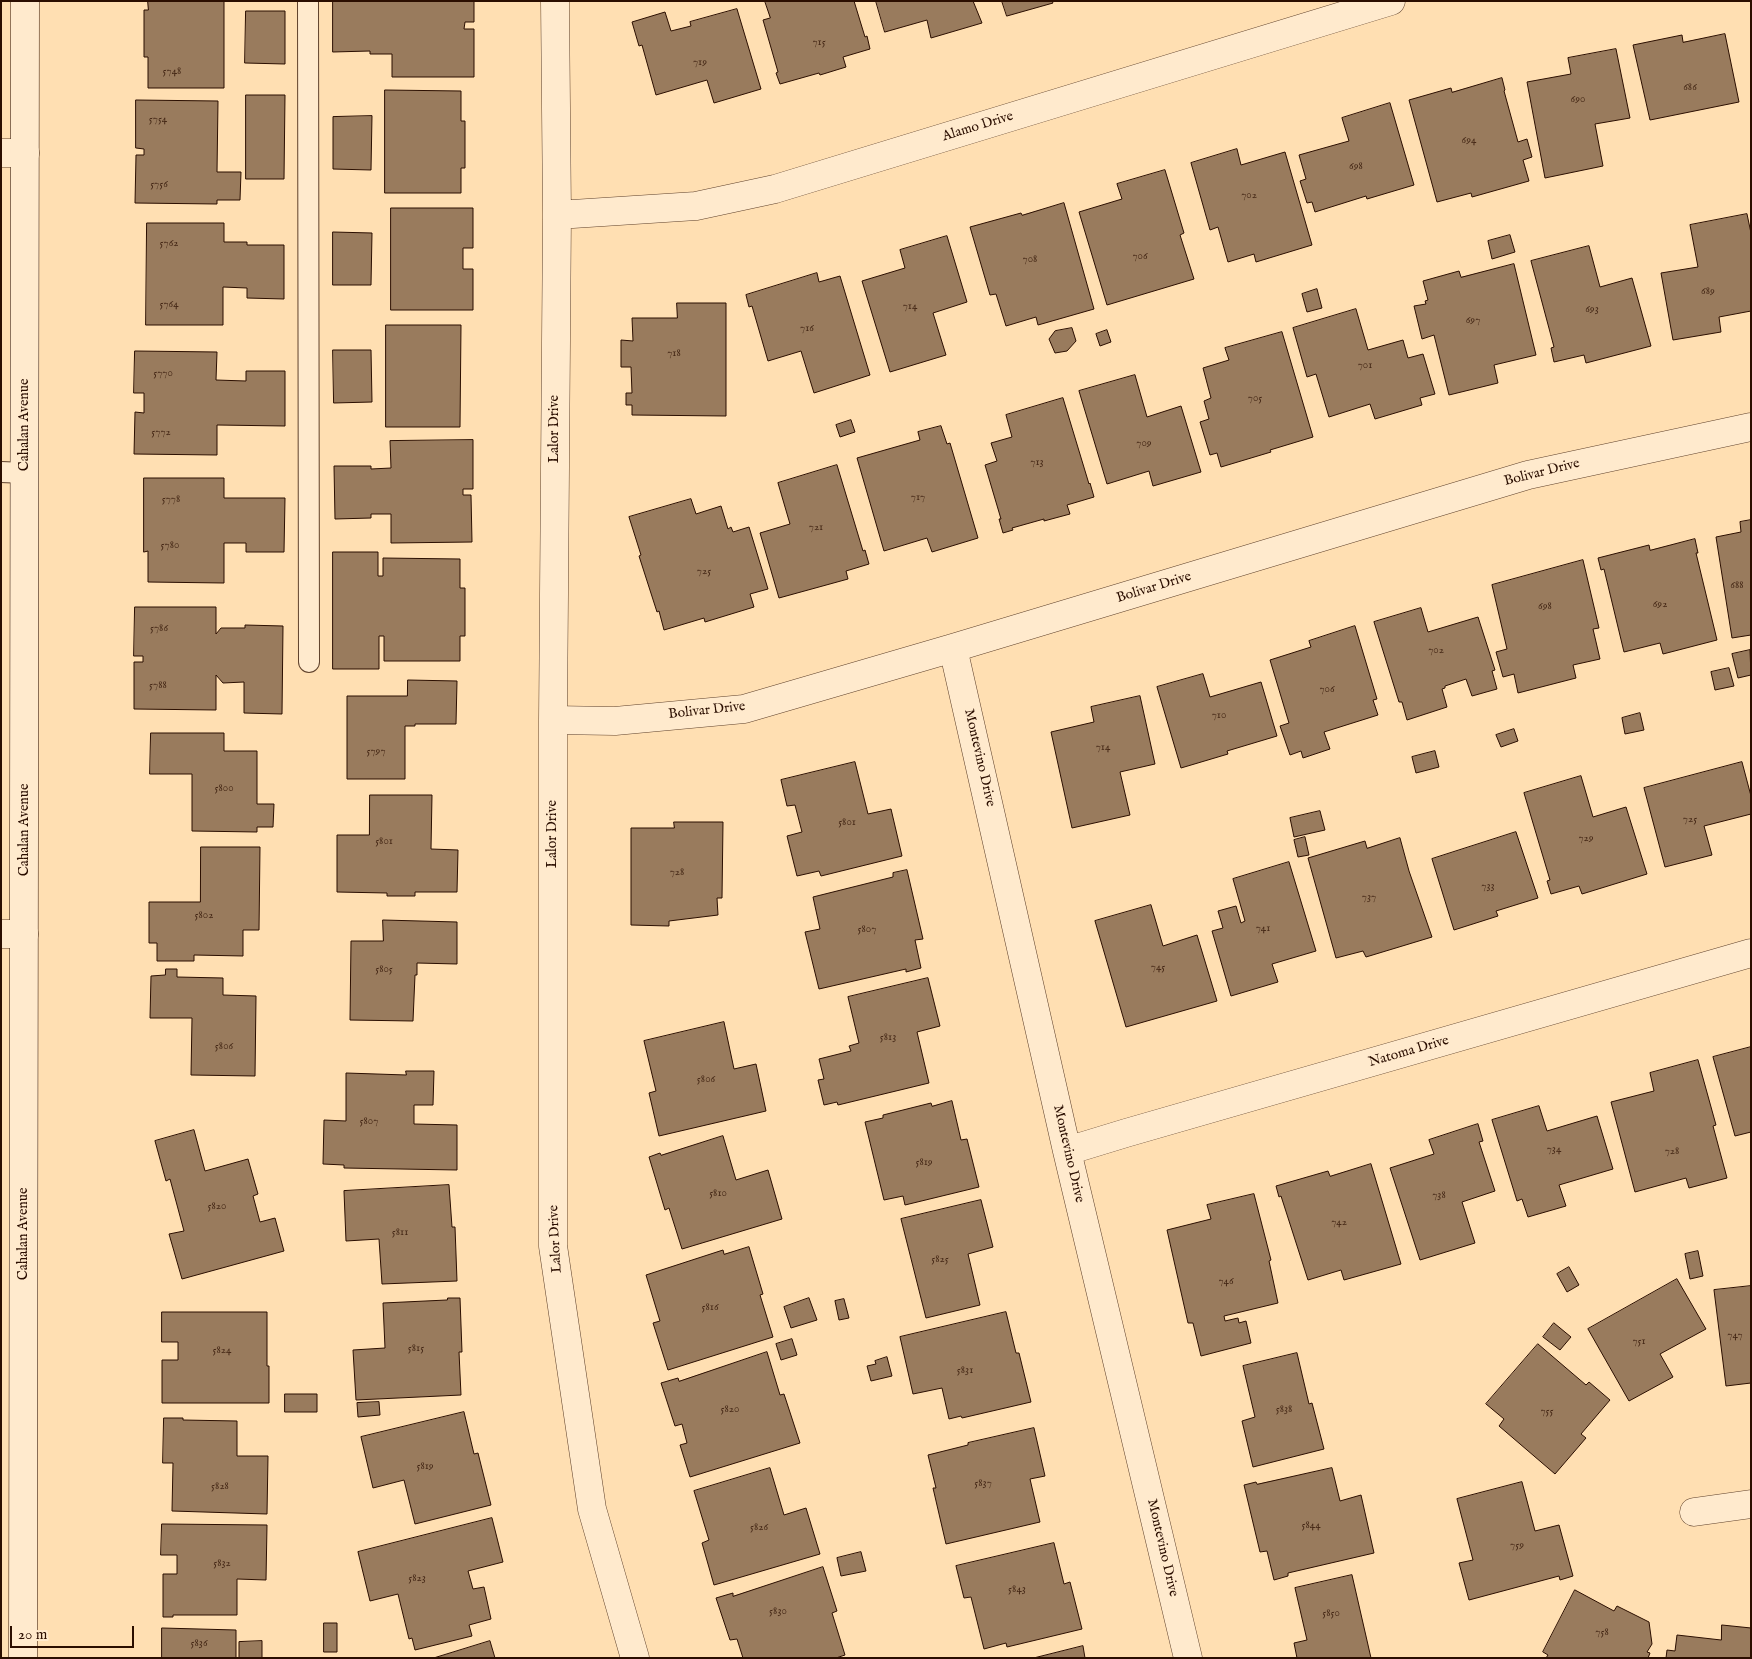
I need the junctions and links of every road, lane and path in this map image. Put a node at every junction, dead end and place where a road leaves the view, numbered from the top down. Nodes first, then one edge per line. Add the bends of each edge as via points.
1 (25, 1) edge
2 (308, 1) edge
3 (555, 1) edge
4 (1391, 1) edge
5 (13, 153) edge
6 (557, 215) junction
7 (1751, 426) edge
8 (13, 472) edge
9 (954, 648) junction
10 (309, 662) dead end
11 (554, 720) junction
12 (13, 934) edge
13 (1751, 954) edge
14 (1067, 1151) junction
15 (1751, 1504) edge
16 (1694, 1512) dead end
17 (23, 1658) edge
18 (635, 1658) edge
19 (1188, 1658) edge

1 - 5 street, Cahalan Avenue
2 - 10 lane
3 - 6 street, Lalor Drive
4 - 6 street, Alamo Drive via 775,189 696,206
5 - 8 street, Cahalan Avenue
6 - 11 street, Lalor Drive
7 - 9 street, Bolivar Drive via 1528,475
8 - 12 street, Cahalan Avenue
9 - 11 street, Bolivar Drive via 744,709 615,721
9 - 14 street, Montevino Drive
11 - 18 street, Lalor Drive via 554,1246 592,1509
12 - 17 street, Cahalan Avenue
13 - 14 street, Natoma Drive
14 - 19 street, Montevino Drive
15 - 16 street

